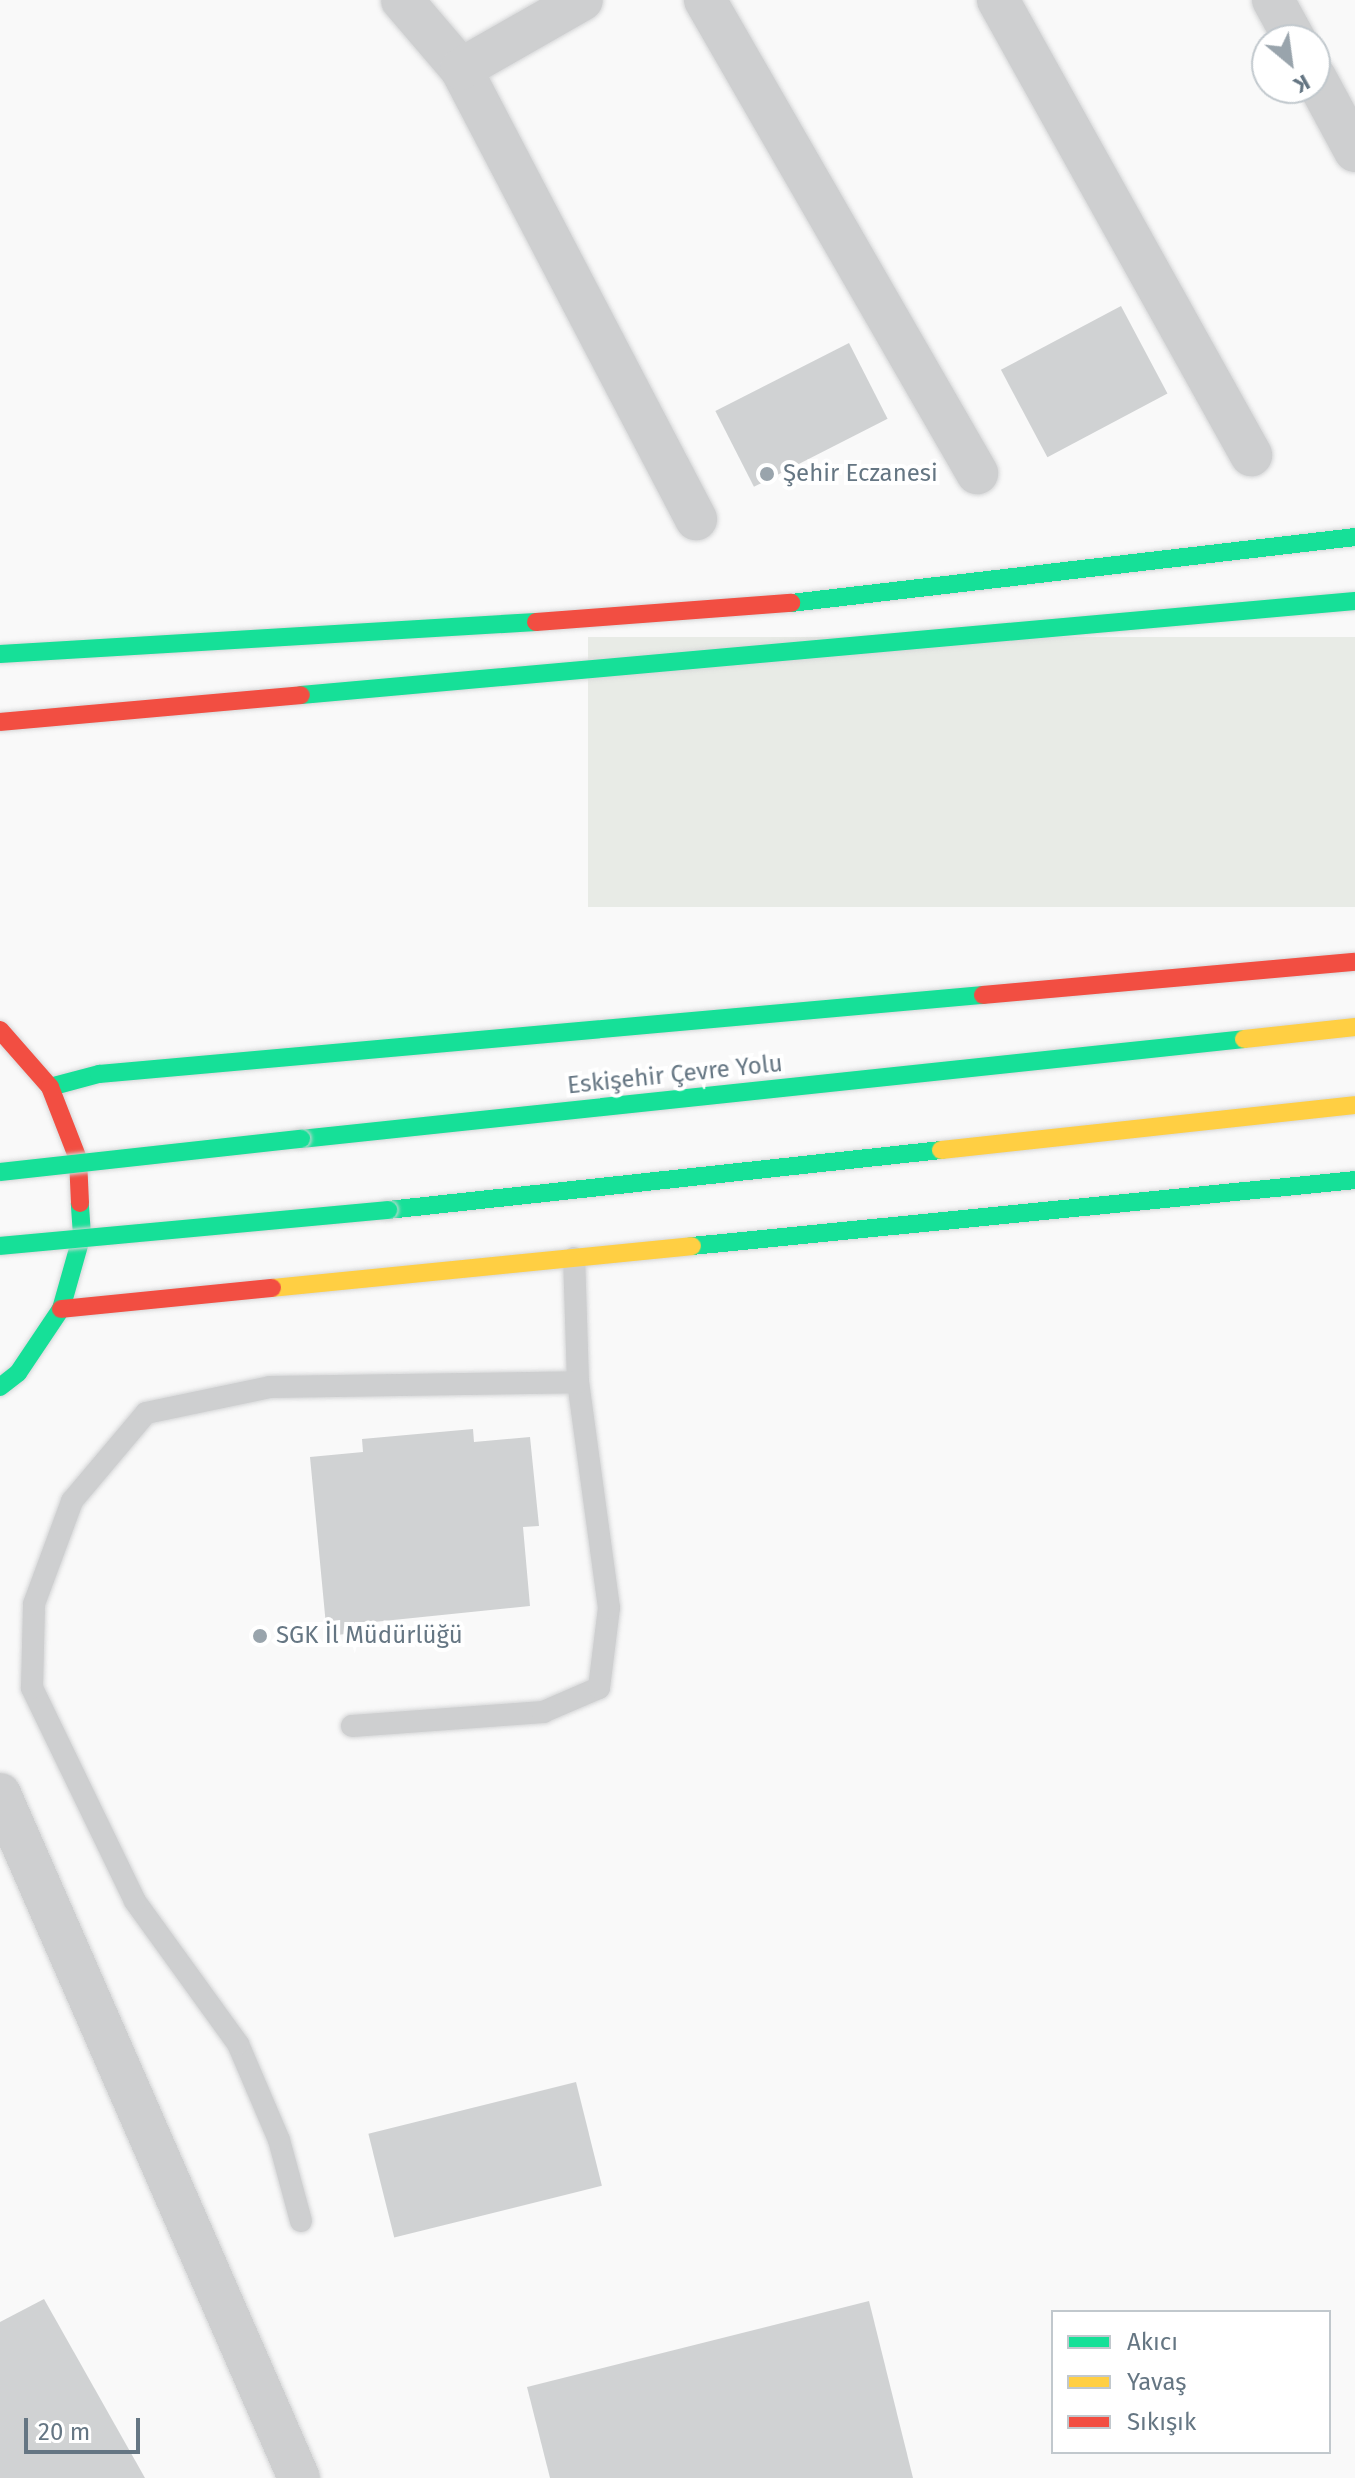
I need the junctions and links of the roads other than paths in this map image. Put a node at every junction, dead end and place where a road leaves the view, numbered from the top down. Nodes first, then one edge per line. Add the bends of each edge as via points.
1 (402, 0) edge
2 (582, 0) edge
3 (705, 0) edge
4 (998, 0) edge
5 (1273, 0) edge
6 (1286, 24) edge
7 (461, 69) junction
8 (1330, 104) edge
9 (1355, 151) edge
10 (1251, 455) dead end
11 (977, 473) dead end
12 (696, 519) dead end
13 (1355, 537) edge
14 (1355, 601) edge
15 (0, 654) edge
16 (0, 722) edge
17 (1355, 962) edge
18 (1355, 1027) edge
19 (0, 1030) edge
20 (50, 1087) junction
21 (1355, 1105) edge
22 (0, 1172) edge
23 (1355, 1180) edge
24 (0, 1246) edge
25 (574, 1258) junction
26 (61, 1309) junction
27 (578, 1382) junction
28 (0, 1387) edge
29 (352, 1726) dead end
30 (0, 1794) edge
31 (301, 2221) dead end
32 (299, 2478) edge

1 - 7 street
2 - 7 street
3 - 11 street
4 - 10 street
5 - 6 street
7 - 12 street
8 - 9 street
13 - 15 main road via 731,610
14 - 16 main road
17 - 20 main road via 99,1074
18 - 22 main road, Eskişehir Çevre Yolu, bridge
19 - 20 main road
20 - 26 main road via 78,1159 82,1235
21 - 24 main road, bridge via 388,1210
23 - 25 main road
25 - 26 main road
25 - 27 lane
26 - 28 main road via 18,1373
27 - 29 lane via 609,1608 599,1688 543,1712
27 - 31 lane via 270,1387 146,1413 72,1501 34,1604 32,1688 135,1901 238,2044 279,2140
30 - 32 street

